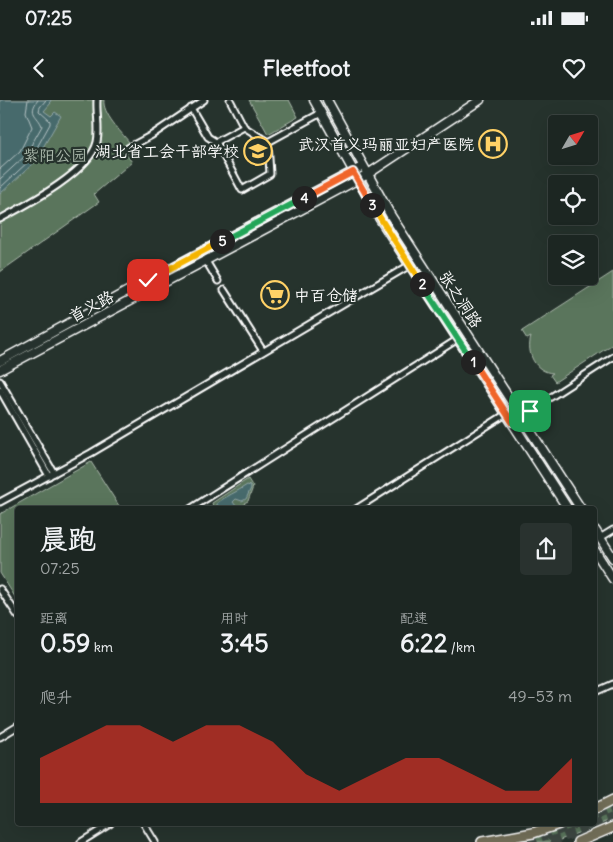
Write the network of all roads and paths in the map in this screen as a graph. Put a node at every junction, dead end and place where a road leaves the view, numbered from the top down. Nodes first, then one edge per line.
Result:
1 (97, 100) edge
2 (204, 100) edge
3 (230, 100) edge
4 (314, 100) edge
5 (327, 100) edge
6 (480, 100) edge
7 (191, 108) junction
8 (321, 114) junction
9 (244, 127) junction
10 (216, 142) junction
11 (268, 142) junction
12 (128, 148) dead end
13 (366, 170) junction
14 (353, 172) junction
15 (358, 180) junction
16 (0, 219) edge
17 (204, 261) junction
18 (410, 265) junction
19 (217, 282) tunnel mouth
20 (223, 291) tunnel mouth
21 (458, 338) junction
22 (262, 352) junction
23 (613, 357) edge
24 (0, 361) edge
25 (0, 370) edge
26 (0, 381) edge
27 (0, 390) edge
28 (506, 414) junction
29 (521, 416) junction
30 (512, 422) junction
31 (52, 475) junction
32 (0, 502) edge
33 (195, 506) edge
34 (361, 506) edge
35 (566, 506) edge
36 (579, 506) edge
37 (613, 530) edge
38 (597, 533) edge
39 (600, 538) junction
40 (597, 554) edge
41 (613, 558) edge
42 (613, 579) edge
43 (0, 589) edge
44 (15, 612) edge
45 (613, 684) edge
46 (597, 691) edge
47 (15, 728) edge
48 (0, 737) edge
49 (613, 800) edge
50 (597, 808) edge
51 (107, 826) edge
52 (145, 826) edge
53 (552, 826) edge
54 (613, 827) edge
55 (81, 842) edge
56 (156, 842) edge
57 (482, 842) edge
58 (578, 842) edge

1 - 16 street
2 - 7 street
3 - 9 street
4 - 8 main road, 张之洞路
5 - 13 main road, 张之洞路
6 - 13 main road, 首义路
7 - 10 street
7 - 12 street
8 - 11 street
8 - 14 main road, 张之洞路
9 - 10 street
9 - 11 street
10 - 11 street
13 - 14 main road, 首义路
13 - 15 main road, 首义路
13 - 29 main road, 张之洞路
14 - 15 main road, 张之洞路
14 - 24 main road, 首义路
15 - 17 main road, 首义路
15 - 18 main road, 张之洞路
17 - 19 street
17 - 25 main road, 首义路
18 - 21 main road, 张之洞路
18 - 22 street
20 - 22 street
21 - 28 main road, 张之洞路
21 - 33 street
22 - 31 street
23 - 29 street
26 - 31 street
27 - 31 street
28 - 30 main road, 张之洞路
28 - 34 street
29 - 30 street
29 - 36 main road, 张之洞路
30 - 35 main road, 张之洞路
31 - 32 street
37 - 39 street
38 - 39 main road
39 - 41 main road
40 - 42 main road
43 - 44 street
45 - 46 street
47 - 48 street
49 - 50 main road
51 - 55 street
52 - 56 street
53 - 57 main road
54 - 58 main road

